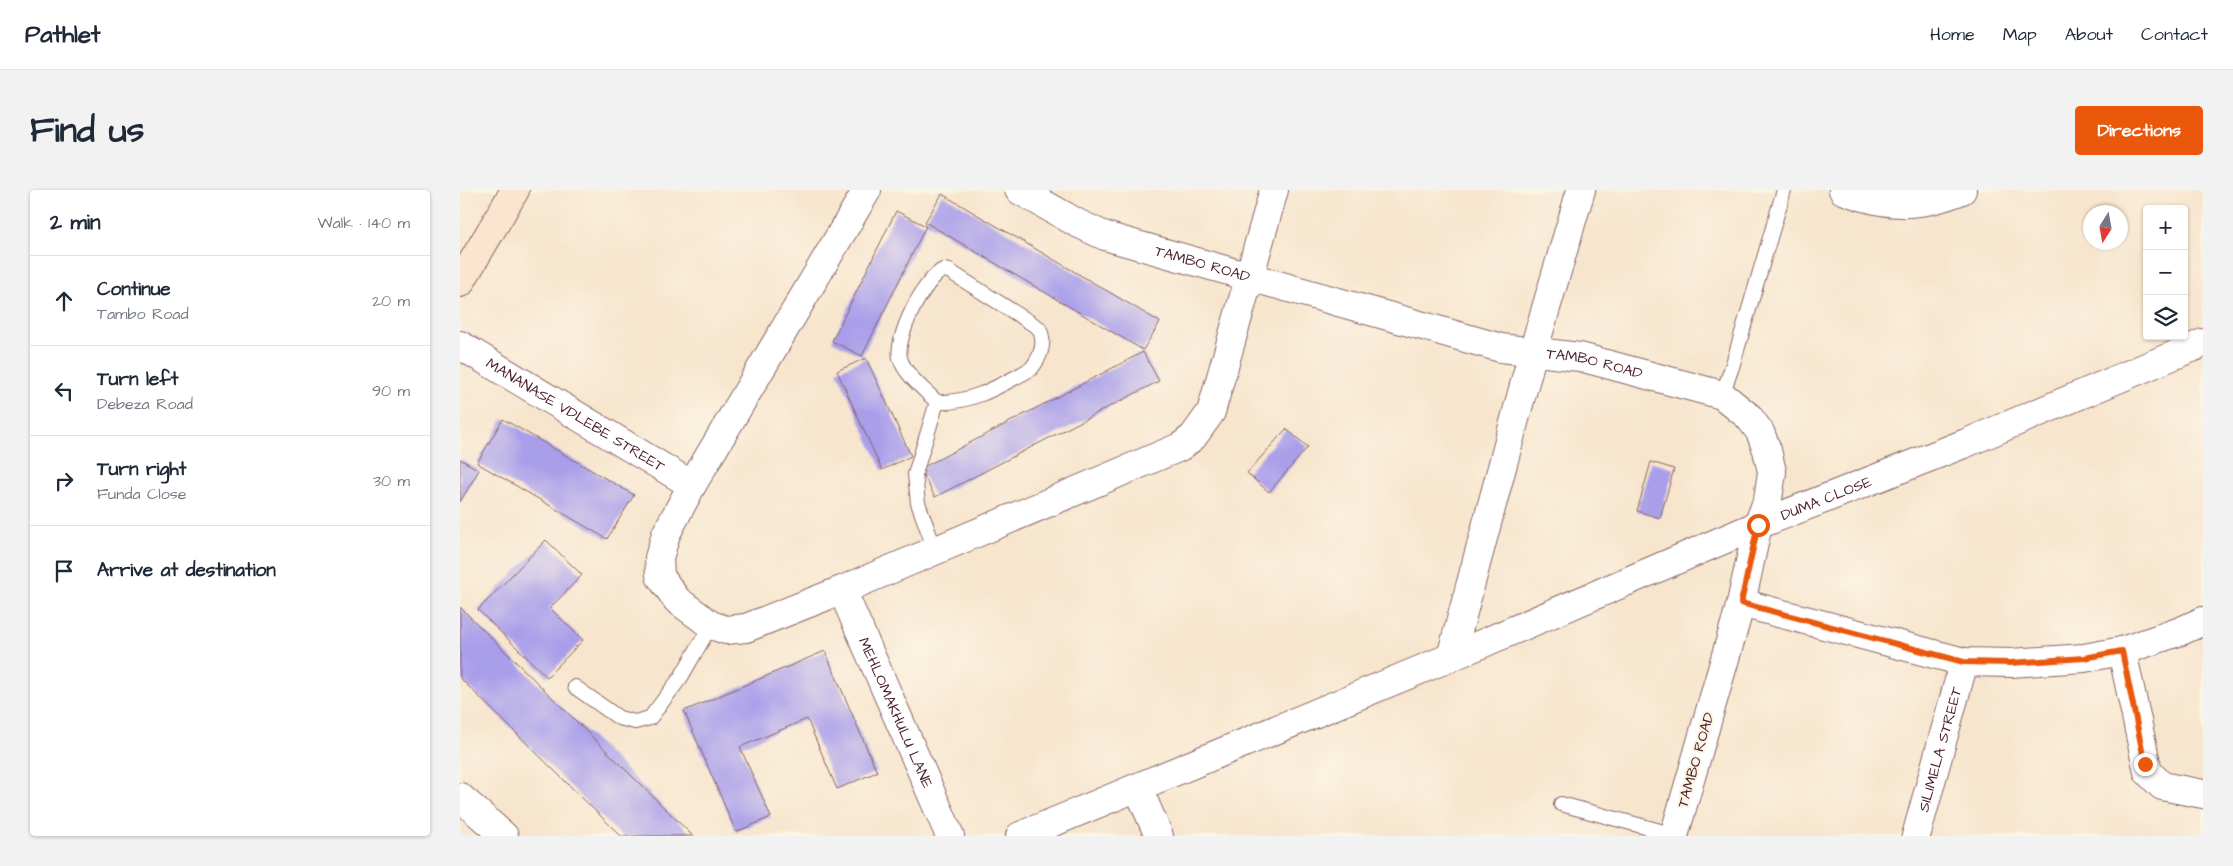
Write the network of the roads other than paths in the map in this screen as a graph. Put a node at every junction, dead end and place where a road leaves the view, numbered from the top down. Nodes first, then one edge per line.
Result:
1 (515, 190) edge
2 (867, 190) edge
3 (1019, 190) edge
4 (1274, 190) edge
5 (1581, 190) edge
6 (1784, 190) edge
7 (1843, 190) edge
8 (1962, 190) edge
9 (1249, 278) junction
10 (460, 282) edge
11 (2203, 343) edge
12 (460, 345) edge
13 (1533, 352) junction
14 (1722, 395) junction
15 (937, 402) junction
16 (692, 485) junction
17 (1758, 525) junction
18 (935, 550) junction
19 (842, 590) junction
20 (1741, 603) junction
21 (2203, 620) edge
22 (711, 625) junction
23 (2122, 651) junction
24 (1451, 657) junction
25 (1964, 662) junction
26 (575, 687) dead end
27 (1138, 788) junction
28 (2203, 794) edge
29 (460, 797) edge
30 (1561, 804) dead end
31 (504, 836) edge
32 (950, 836) edge
33 (1020, 836) edge
34 (1159, 836) edge
35 (1674, 836) edge
36 (1916, 836) edge

1 - 10 main road
2 - 16 street
3 - 9 street, TAMBO ROAD
4 - 9 street
5 - 13 street
6 - 14 lane
7 - 8 street
9 - 13 street, TAMBO ROAD
9 - 18 street
11 - 17 street, DUMA CLOSE
12 - 16 street, MANANASE VDLEBE STREET
13 - 14 street, TAMBO ROAD
13 - 24 street
14 - 17 street, TAMBO ROAD
15 - 15 lane
15 - 18 lane
16 - 22 street
17 - 20 street, TAMBO ROAD
17 - 24 street, DUMA CLOSE
18 - 19 street
19 - 22 street
19 - 32 street, MEHLOMAKHULU LANE
20 - 25 street
20 - 35 street, TAMBO ROAD
21 - 23 street
22 - 26 lane
23 - 25 street
23 - 28 street
24 - 27 street, DUMA CLOSE
25 - 36 street, SILIMELA STREET
27 - 33 street, DUMA CLOSE
27 - 34 street
29 - 31 street
30 - 35 lane, TAMBO ROAD

